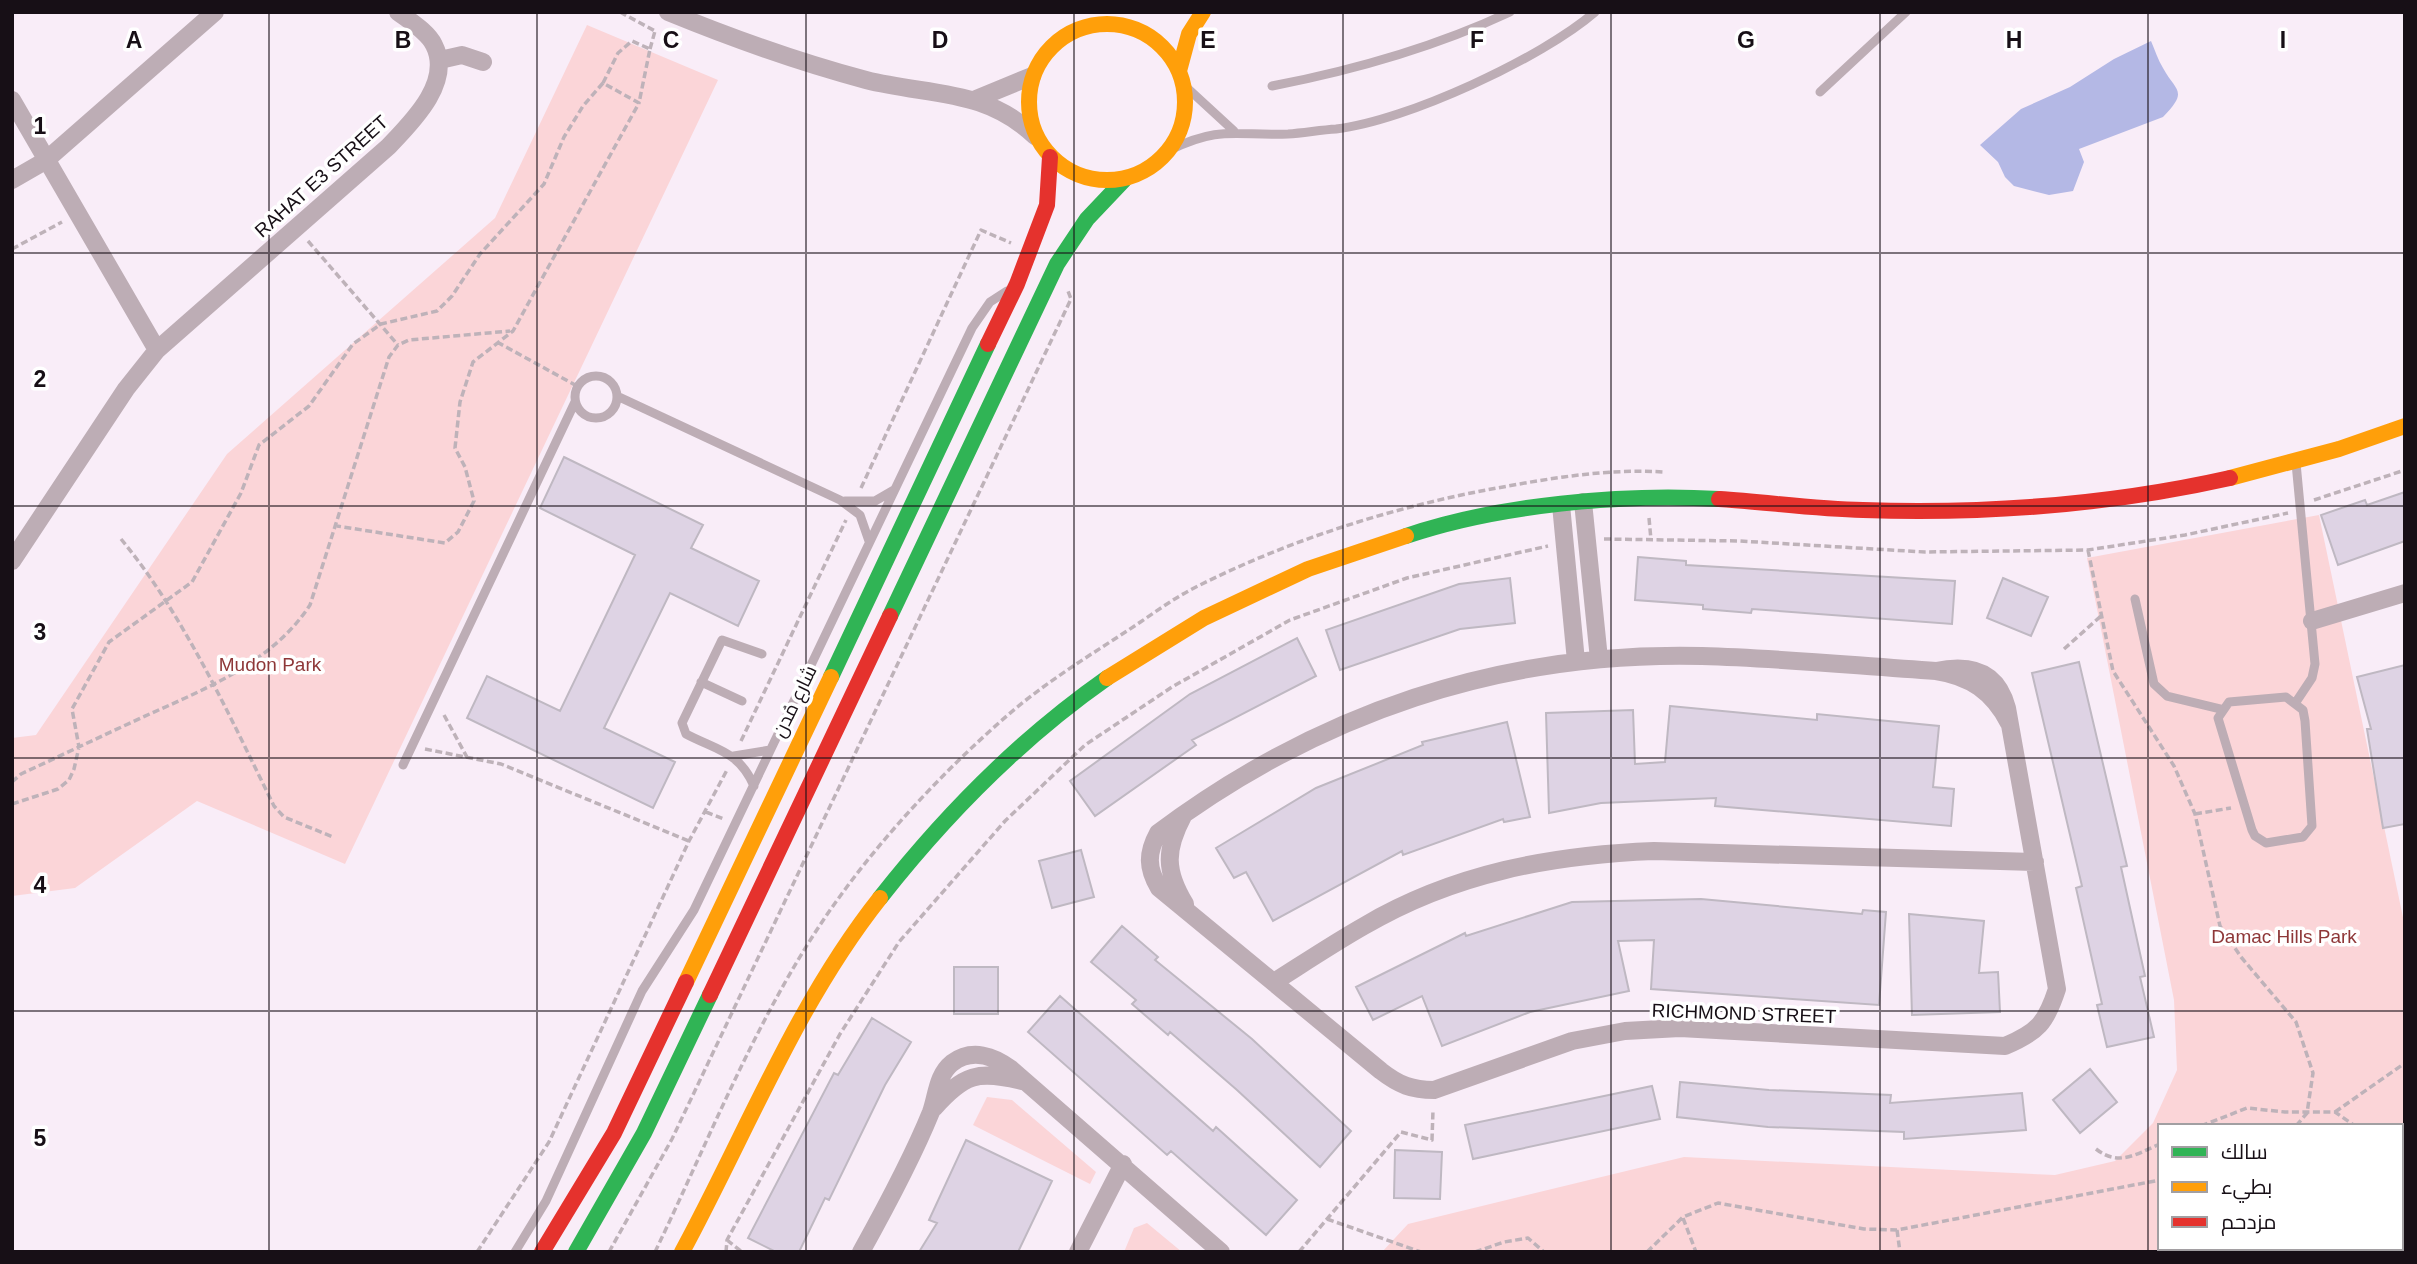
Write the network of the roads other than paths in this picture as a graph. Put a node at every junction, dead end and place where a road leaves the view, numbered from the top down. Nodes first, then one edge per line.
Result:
1 (215, 12) edge
2 (398, 12) edge
3 (1203, 12) edge
4 (1510, 12) edge
5 (1595, 12) edge
6 (1906, 12) edge
7 (1140, 15) dead end
8 (664, 17) edge
9 (1116, 24) junction
10 (440, 60) junction
11 (483, 62) dead end
12 (1032, 76) junction
13 (1181, 78) junction
14 (1272, 86) dead end
15 (1821, 92) dead end
16 (976, 99) junction
17 (12, 100) edge
18 (1234, 131) junction
19 (1035, 136) junction
20 (1170, 150) junction
21 (1050, 157) junction
22 (45, 161) junction
23 (12, 180) edge
24 (1124, 180) junction
25 (1017, 284) junction
26 (157, 350) junction
27 (617, 396) junction
28 (575, 402) junction
29 (2405, 426) edge
30 (2296, 462) junction
31 (894, 490) junction
32 (840, 500) junction
33 (1583, 502) junction
34 (1561, 505) junction
35 (869, 543) junction
36 (12, 561) edge
37 (2405, 593) edge
38 (2135, 599) dead end
39 (2312, 621) junction
40 (762, 654) dead end
41 (1599, 659) junction
42 (1576, 661) junction
43 (701, 682) junction
44 (742, 701) dead end
45 (2296, 702) junction
46 (2221, 709) junction
47 (771, 750) junction
48 (734, 756) junction
49 (403, 765) dead end
50 (754, 786) junction
51 (2035, 862) junction
52 (1274, 982) junction
53 (1123, 1164) junction
54 (515, 1252) edge
55 (542, 1252) edge
56 (576, 1252) edge
57 (681, 1252) edge
58 (862, 1252) edge
59 (1078, 1252) edge
60 (1221, 1252) edge

1 - 22 street
2 - 10 street
3 - 13 street
4 - 14 lane
5 - 18 lane
6 - 15 lane
7 - 9 street
8 - 16 street
9 - 12 street
9 - 13 street
10 - 11 street
10 - 26 street, RAHAT E3 STREET
12 - 16 street
12 - 19 street
13 - 18 lane
13 - 20 street
16 - 19 street
17 - 22 street
18 - 20 lane
19 - 21 street
20 - 24 street
21 - 24 street
21 - 25 street, شارع مُدن
22 - 23 street
22 - 26 street
24 - 56 street
25 - 31 lane
25 - 55 street, شارع مُدن
26 - 36 street, RAHAT E3 STREET
27 - 28 lane
27 - 28 lane
27 - 32 lane
28 - 49 lane
29 - 30 street
30 - 33 street
30 - 39 lane
31 - 32 lane
31 - 35 lane
32 - 35 lane
33 - 34 street
33 - 41 street
34 - 42 street
34 - 57 street
35 - 47 lane
37 - 39 street
38 - 46 lane
39 - 45 lane
40 - 43 lane
41 - 42 street, RICHMOND STREET
41 - 51 street, RICHMOND STREET
42 - 52 street, RICHMOND STREET
43 - 44 lane
43 - 48 lane
45 - 46 lane
45 - 46 lane
47 - 48 lane
47 - 50 lane
48 - 50 lane
50 - 54 lane
51 - 52 street
51 - 52 street, RICHMOND STREET
53 - 58 street
53 - 59 street
53 - 60 street

